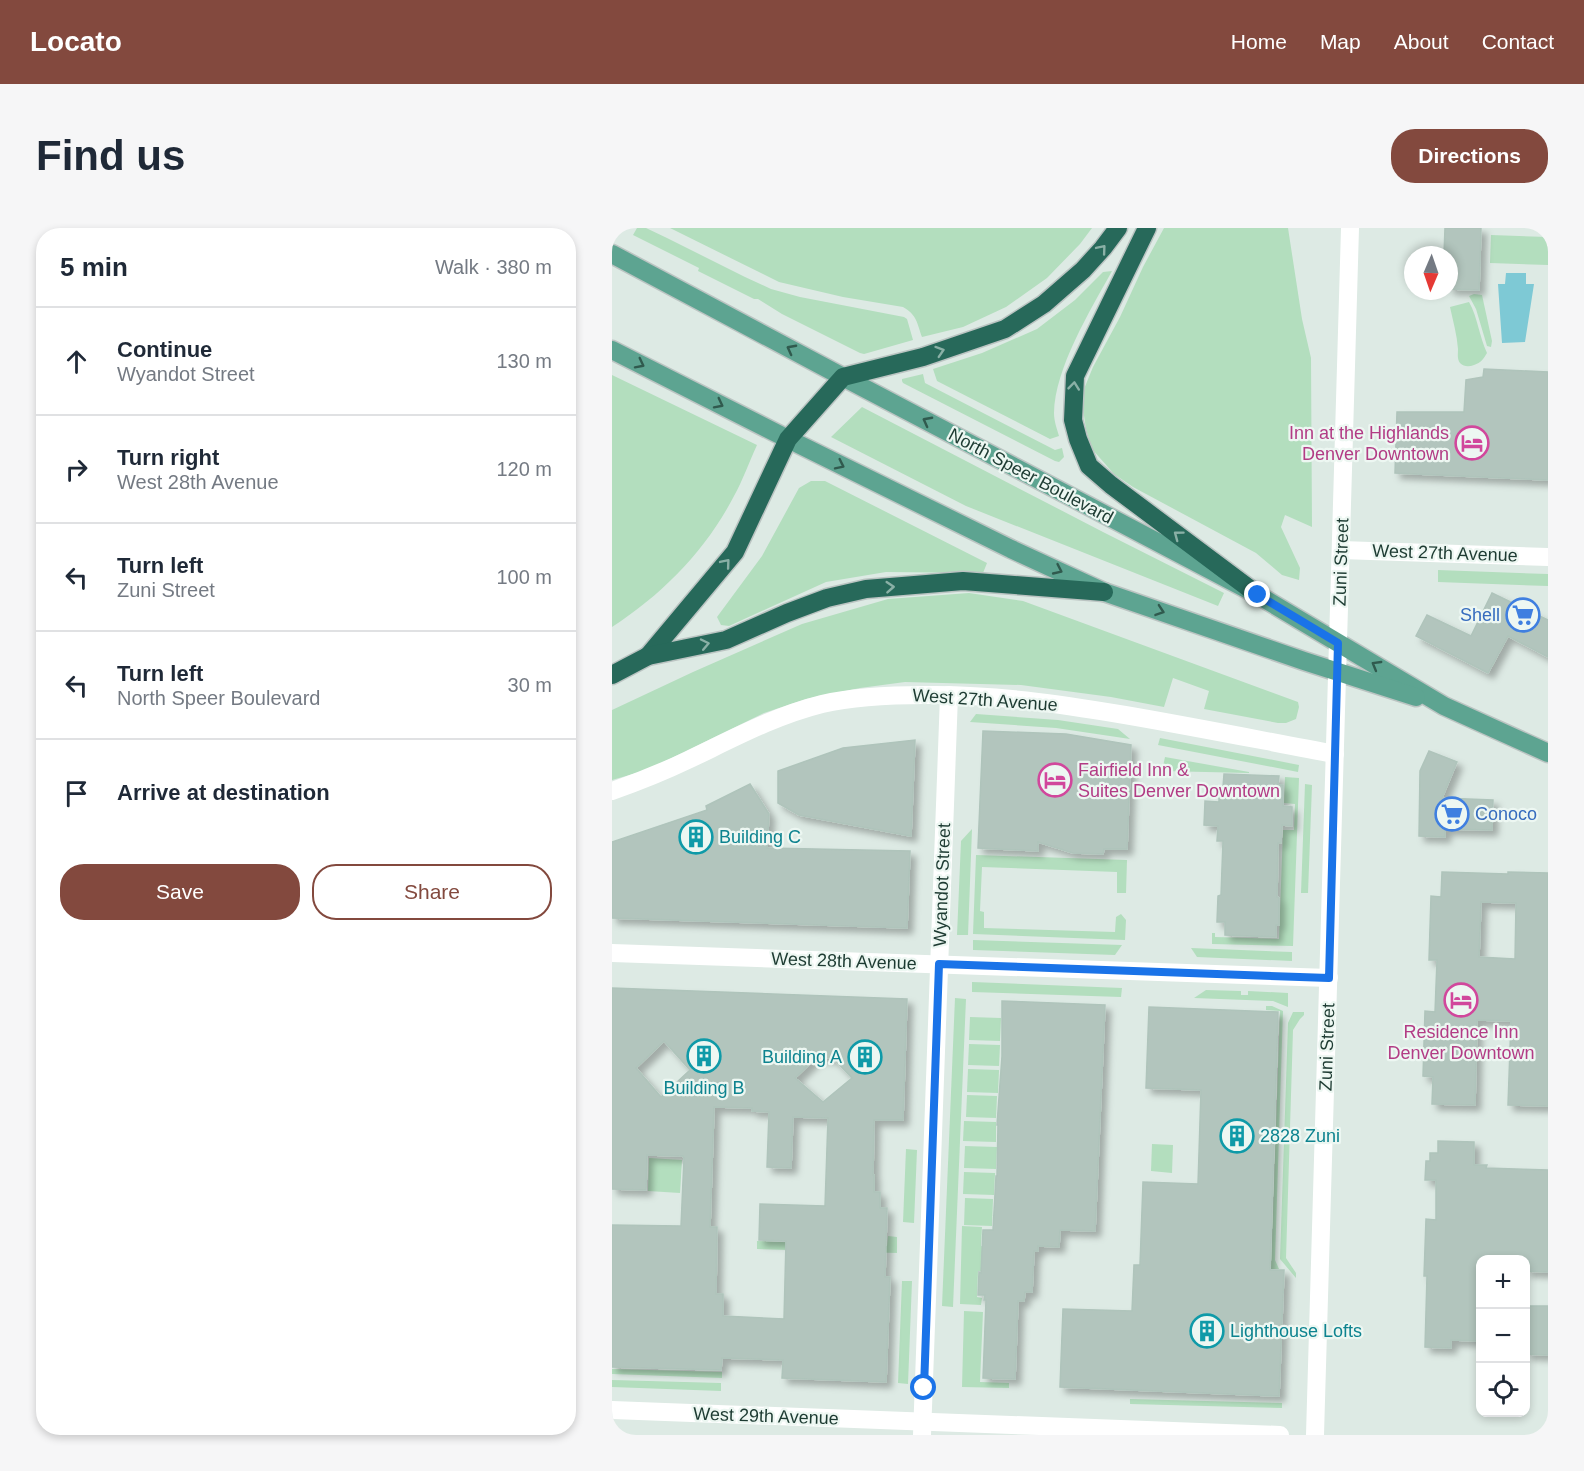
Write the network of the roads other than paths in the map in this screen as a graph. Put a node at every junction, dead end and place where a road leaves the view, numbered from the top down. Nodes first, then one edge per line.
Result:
1 (1118, 228) edge
2 (1147, 228) edge
3 (1350, 228) edge
4 (620, 258) edge
5 (612, 350) edge
6 (843, 377) junction
7 (788, 439) junction
8 (1341, 550) junction
9 (1548, 557) edge
10 (1104, 592) junction
11 (1258, 595) junction
12 (1338, 643) junction
13 (648, 656) junction
14 (1338, 672) junction
15 (612, 675) edge
16 (949, 694) junction
17 (1444, 706) junction
18 (1548, 753) edge
19 (1335, 754) junction
20 (612, 791) edge
21 (612, 953) edge
22 (939, 964) junction
23 (1329, 978) junction
24 (612, 1410) edge
25 (922, 1428) edge
26 (1280, 1435) edge
27 (1316, 1435) edge

6 -> 1 highway
11 -> 2 highway
3 - 8 street, Zuni Street
6 -> 4 main road, North Speer Boulevard
5 -> 7 main road, North Speer Boulevard
6 - 7 highway
11 -> 6 main road, North Speer Boulevard
7 -> 10 main road, North Speer Boulevard
13 -> 7 highway
8 - 9 street, West 27th Avenue
8 - 12 street, Zuni Street
13 -> 10 highway
10 -> 14 main road, North Speer Boulevard
11 - 12 main road, North Speer Boulevard
12 - 14 street, Zuni Street
17 -> 12 main road, North Speer Boulevard
13 - 15 highway
14 - 17 main road, North Speer Boulevard
14 - 19 street, Zuni Street
16 - 19 street, West 27th Avenue
16 - 20 street, West 27th Avenue
16 - 22 street, Wyandot Street
17 - 18 main road, North Speer Boulevard
19 - 23 street, Zuni Street
21 - 22 street, West 28th Avenue
22 - 23 street, West 28th Avenue
22 - 25 street, Wyandot Street
23 - 27 street, Zuni Street
24 - 25 street, West 29th Avenue
25 - 26 street, West 29th Avenue

